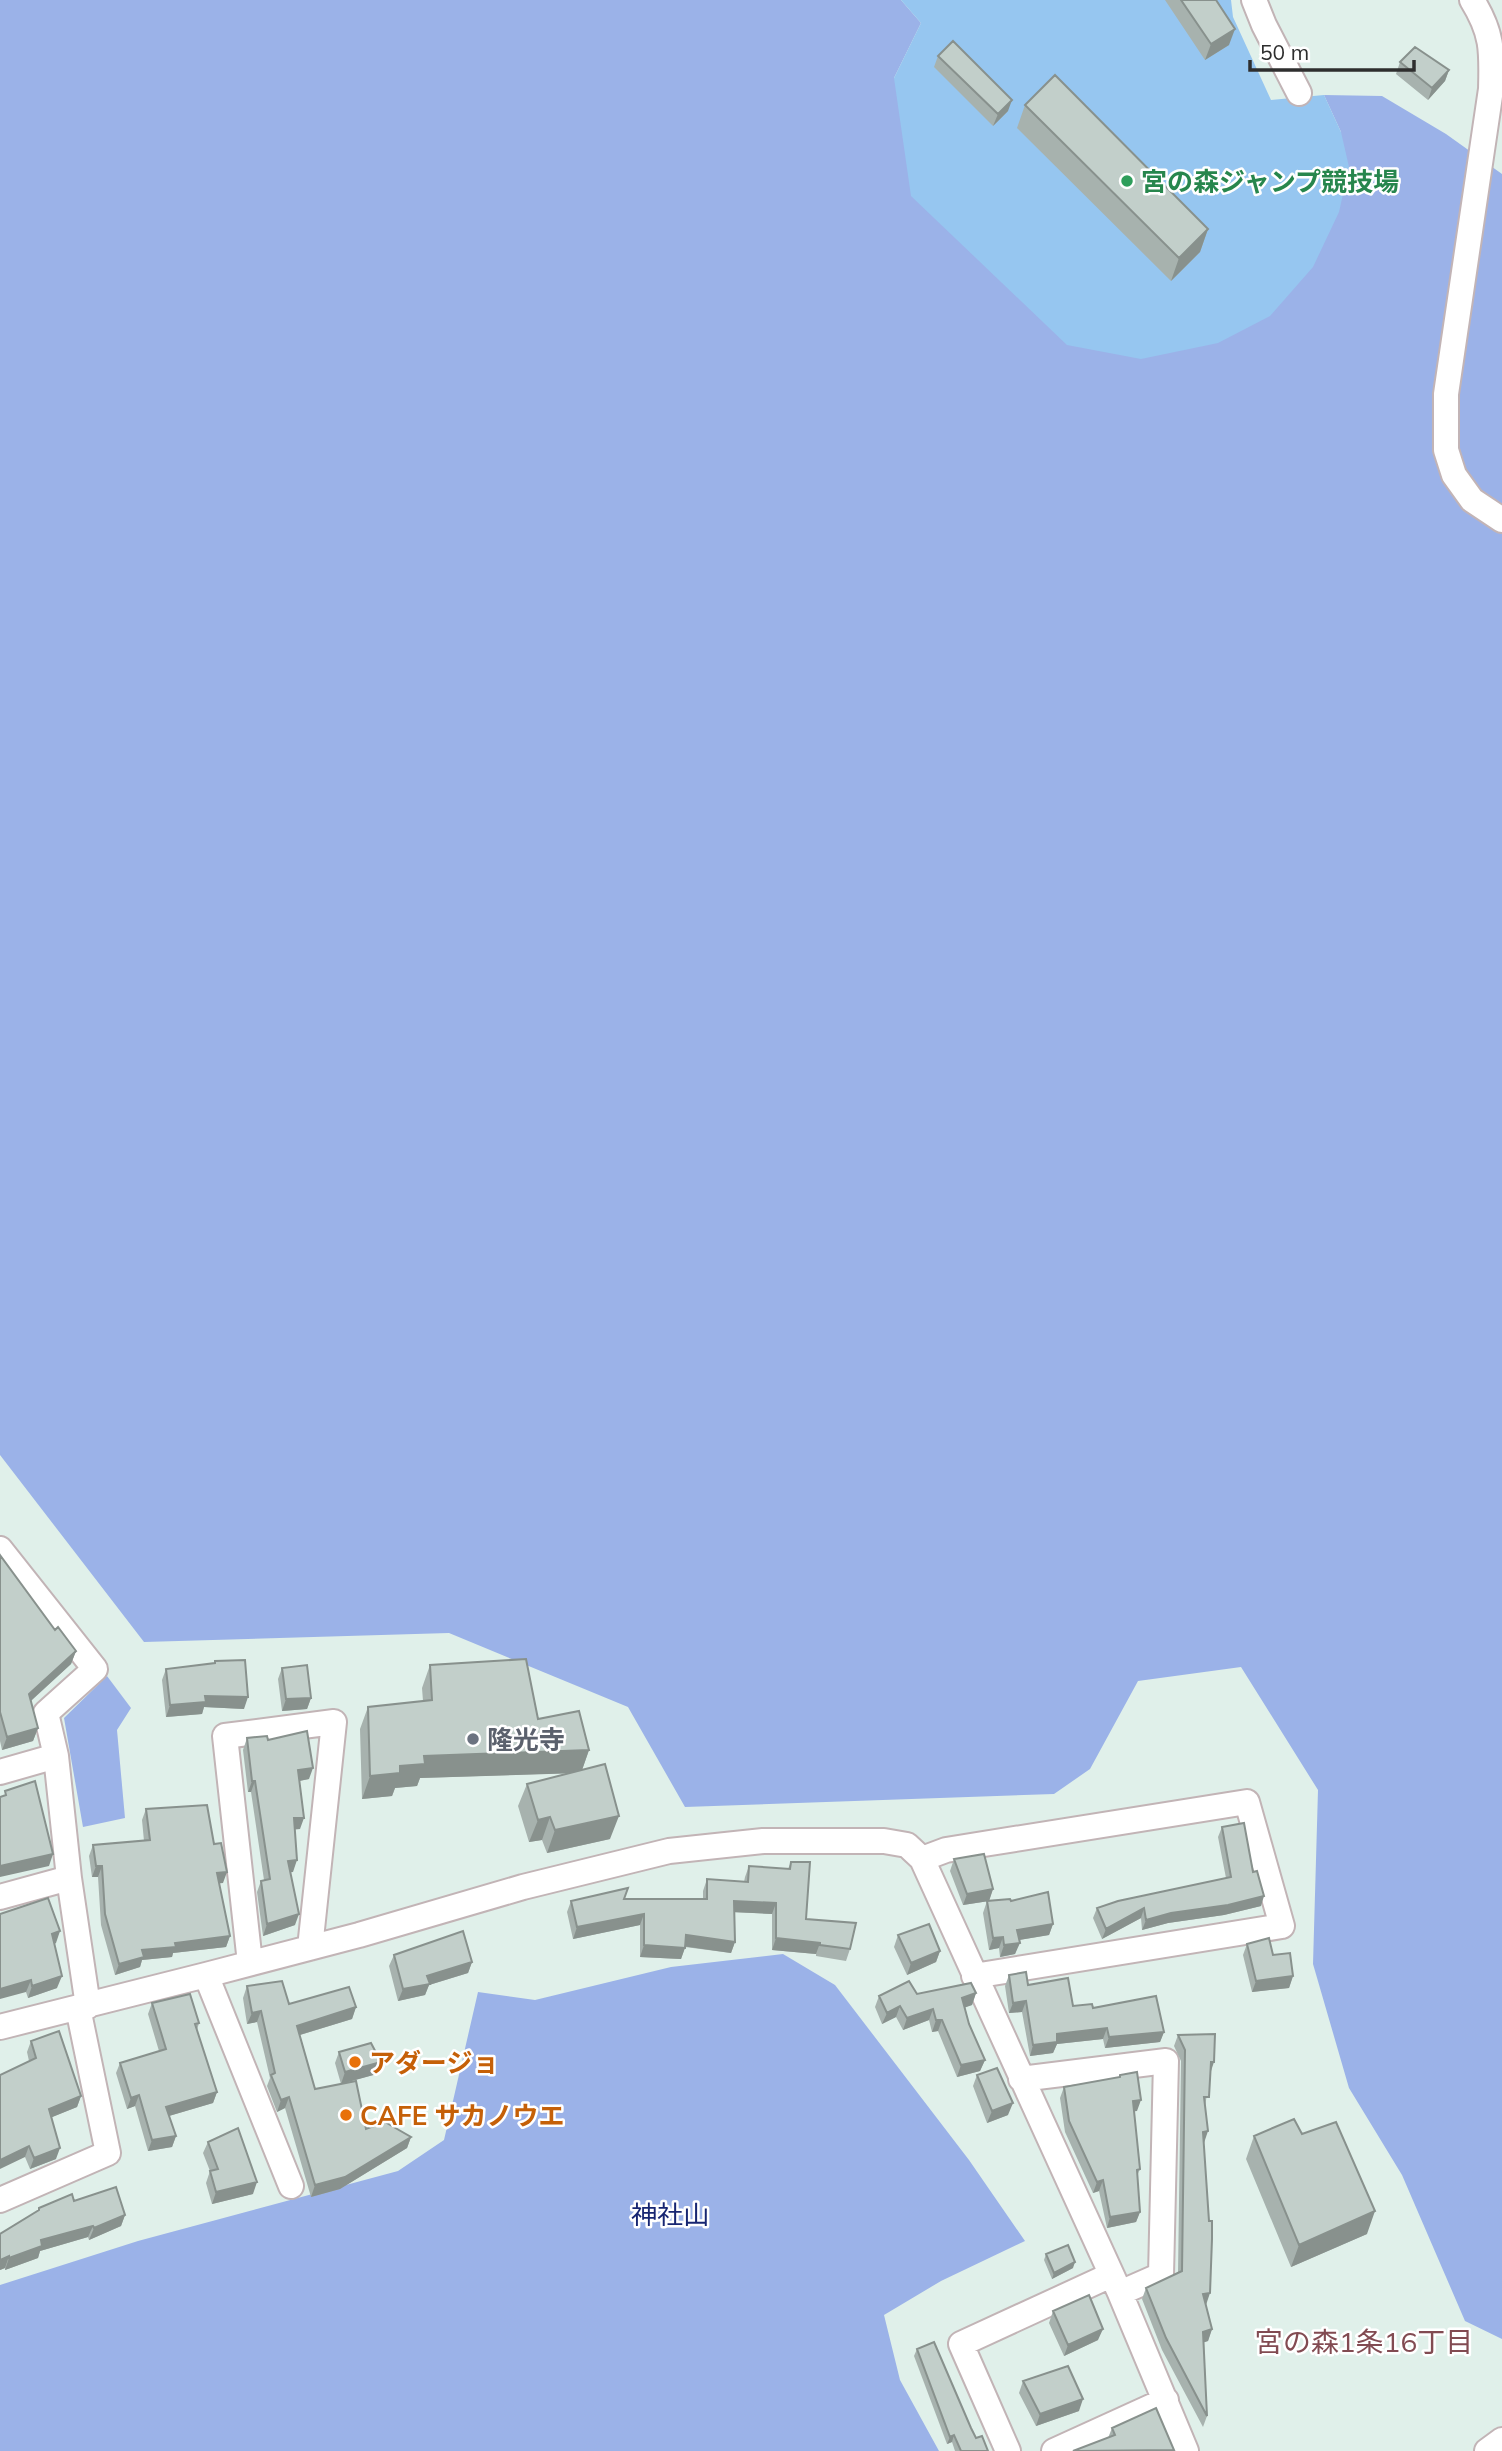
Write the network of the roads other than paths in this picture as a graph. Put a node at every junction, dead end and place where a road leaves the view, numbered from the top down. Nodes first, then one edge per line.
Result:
1 (1254, 0) edge
2 (1472, 0) edge
3 (1299, 93) dead end
4 (1502, 520) edge
5 (0, 1549) edge
6 (56, 1756) junction
7 (0, 1772) edge
8 (922, 1859) junction
9 (69, 1878) junction
10 (0, 1897) edge
11 (310, 1948) junction
12 (250, 1963) junction
13 (206, 1975) junction
14 (974, 1976) junction
15 (83, 2007) junction
16 (0, 2027) edge
17 (1021, 2079) junction
18 (291, 2186) dead end
19 (0, 2200) edge
20 (1115, 2284) junction
21 (1166, 2400) junction
22 (1502, 2440) edge
23 (1008, 2451) edge
24 (1054, 2451) edge
25 (1186, 2451) edge
26 (1487, 2451) edge

1 - 3 street
2 - 4 street
5 - 6 street
6 - 7 street
6 - 9 street
8 - 11 street
8 - 14 street
8 - 14 street
9 - 10 street
9 - 15 street
11 - 12 street
11 - 12 street
12 - 13 street
13 - 15 street
13 - 18 street
14 - 17 street
15 - 16 street
15 - 19 street
17 - 20 street
17 - 20 street
20 - 21 street
20 - 23 street
21 - 24 street
21 - 25 street
22 - 26 street

